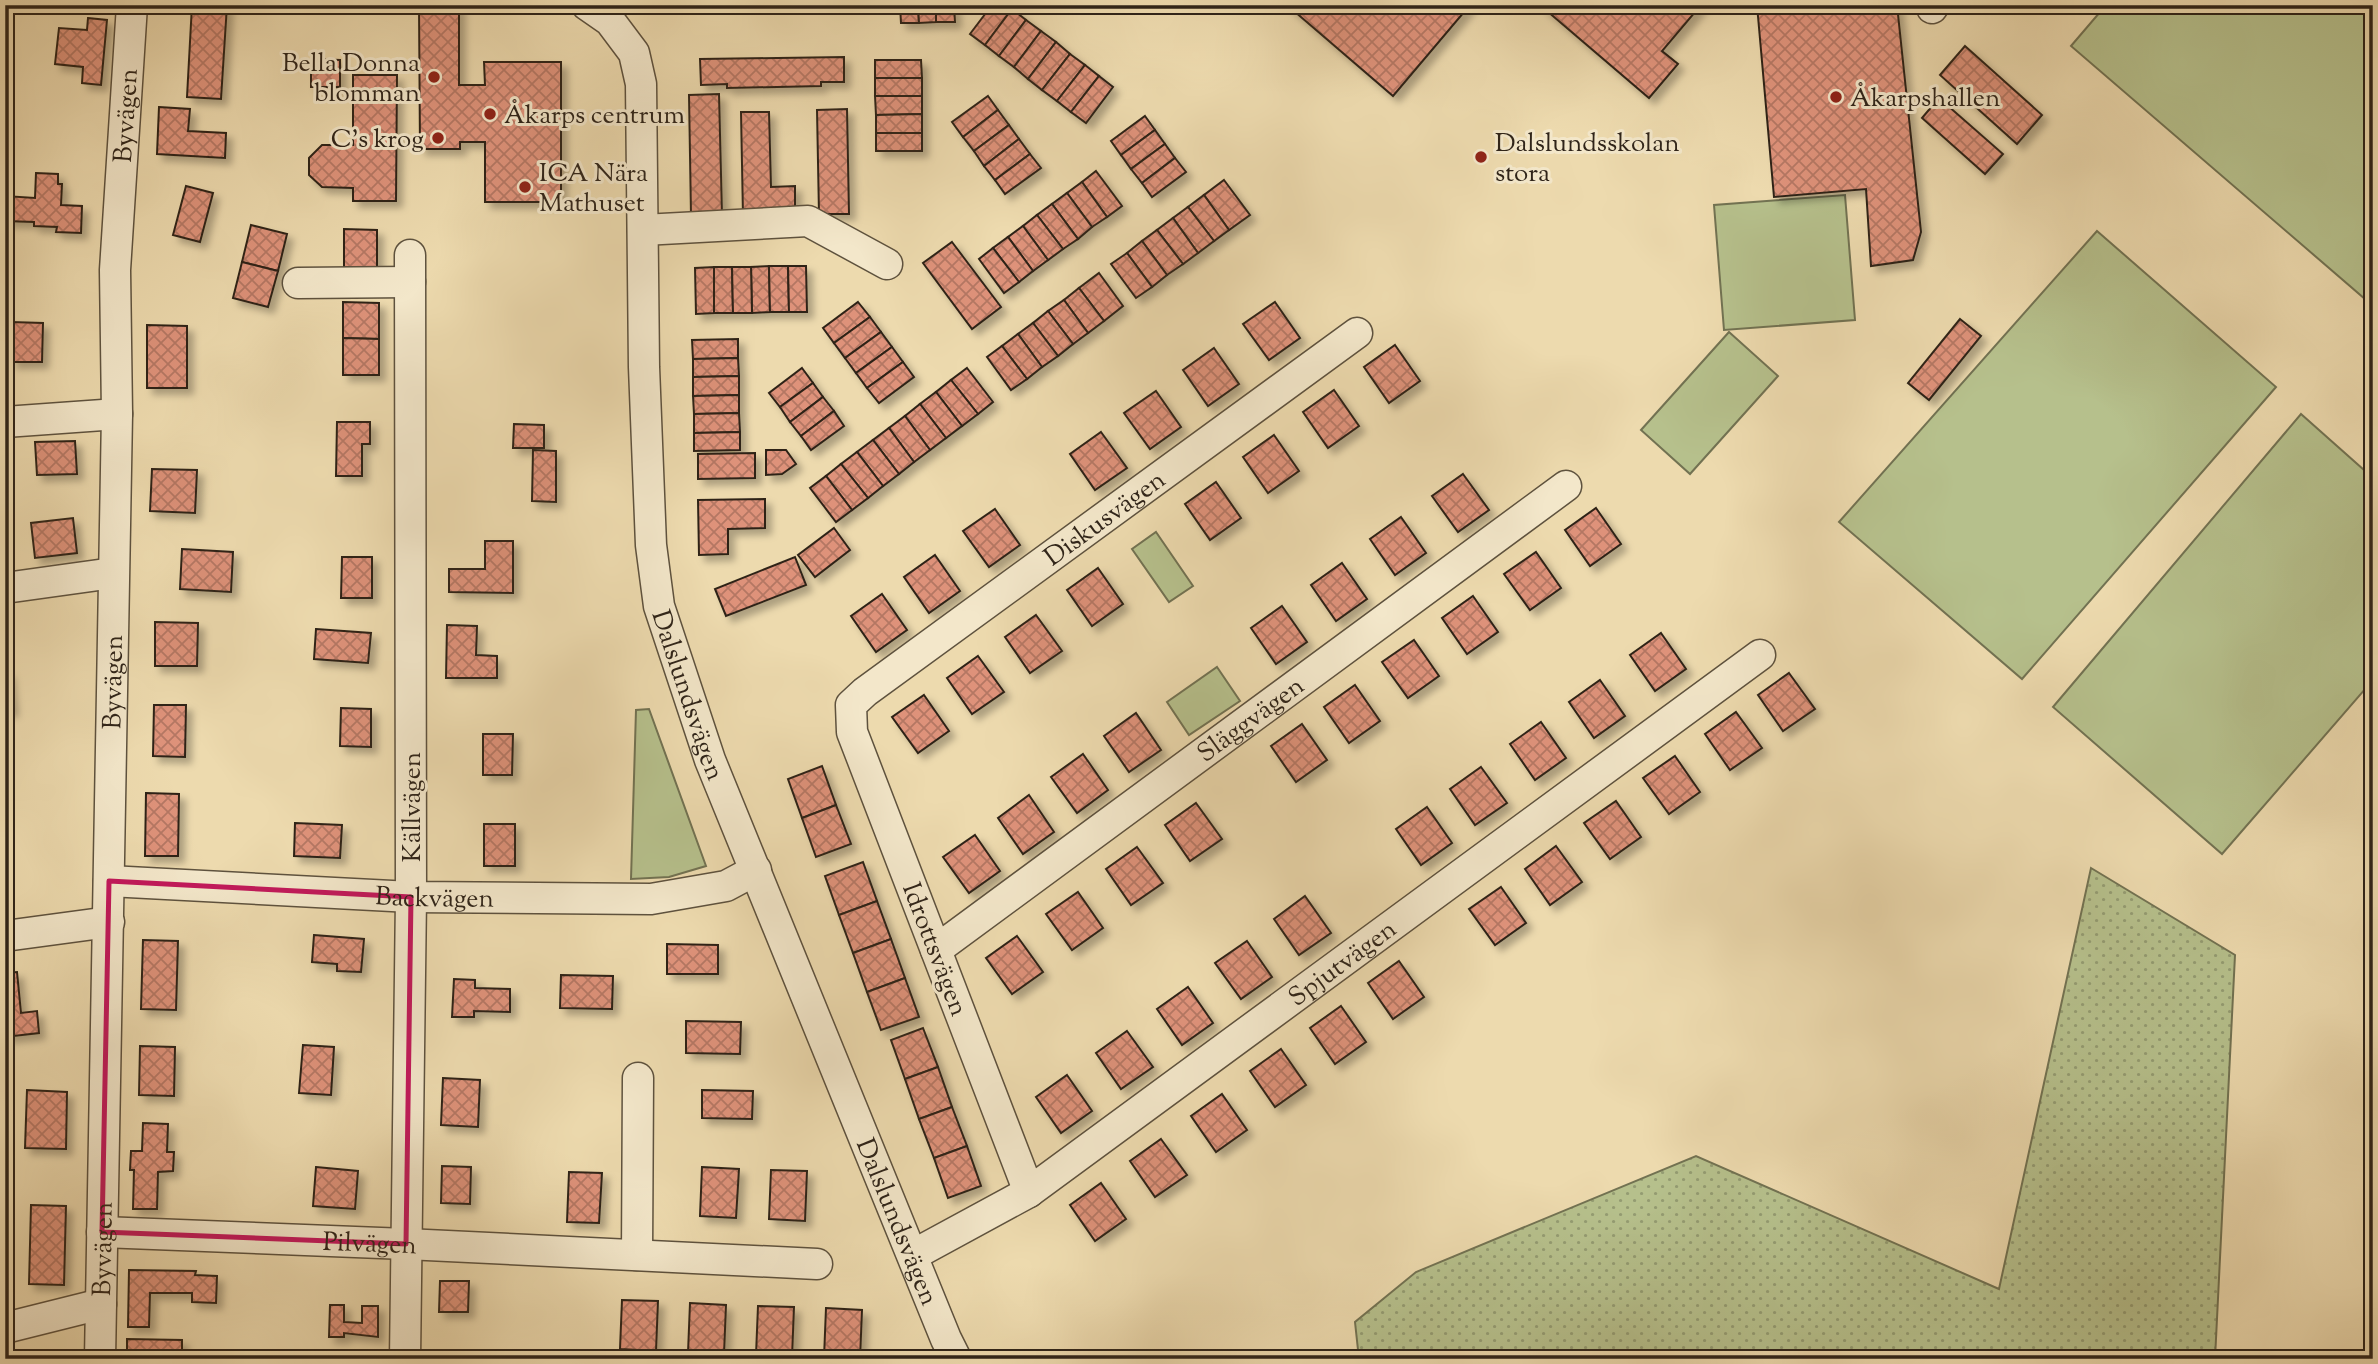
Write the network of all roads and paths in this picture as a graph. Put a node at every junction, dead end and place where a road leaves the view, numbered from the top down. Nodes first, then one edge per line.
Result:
1 (132, 5) edge
2 (587, 5) edge
3 (643, 230) junction
4 (887, 264) dead end
5 (298, 283) dead end
6 (1357, 333) dead end
7 (117, 414) junction
8 (5, 422) edge
9 (1566, 486) dead end
10 (113, 573) junction
11 (5, 588) edge
12 (1760, 655) dead end
13 (852, 705) joint
14 (755, 870) junction
15 (110, 881) junction
16 (411, 897) junction
17 (109, 922) junction
18 (5, 936) edge
19 (936, 950) junction
20 (638, 1077) dead end
21 (1029, 1192) junction
22 (102, 1232) junction
23 (406, 1244) junction
24 (637, 1255) junction
25 (913, 1255) junction
26 (817, 1264) dead end
27 (101, 1304) junction
28 (5, 1328) edge
29 (100, 1359) edge
30 (405, 1359) edge
31 (956, 1359) edge

1 - 7 street, Byvägen
2 - 3 street, Dalslundsvägen
3 - 4 street
3 - 14 street, Dalslundsvägen
5 - 16 street, Källvägen
6 - 13 street, Diskusvägen
7 - 8 street
7 - 10 street, Byvägen
9 - 19 street, Släggvägen
10 - 11 street
10 - 15 street, Byvägen
12 - 21 street, Spjutvägen
13 - 19 street, Idrottsvägen
14 - 16 street, Backvägen
14 - 25 street, Dalslundsvägen
15 - 16 street, Backvägen
15 - 17 street, Byvägen
16 - 23 street, Källvägen
17 - 18 street
17 - 22 street, Byvägen
19 - 21 street, Idrottsvägen
20 - 24 street
21 - 25 street, Spjutvägen
22 - 23 street, Pilvägen
22 - 27 street, Byvägen
23 - 24 street, Pilvägen
23 - 30 street, Källvägen
24 - 26 street, Pilvägen
25 - 31 street, Dalslundsvägen
27 - 28 street
27 - 29 street, Byvägen

